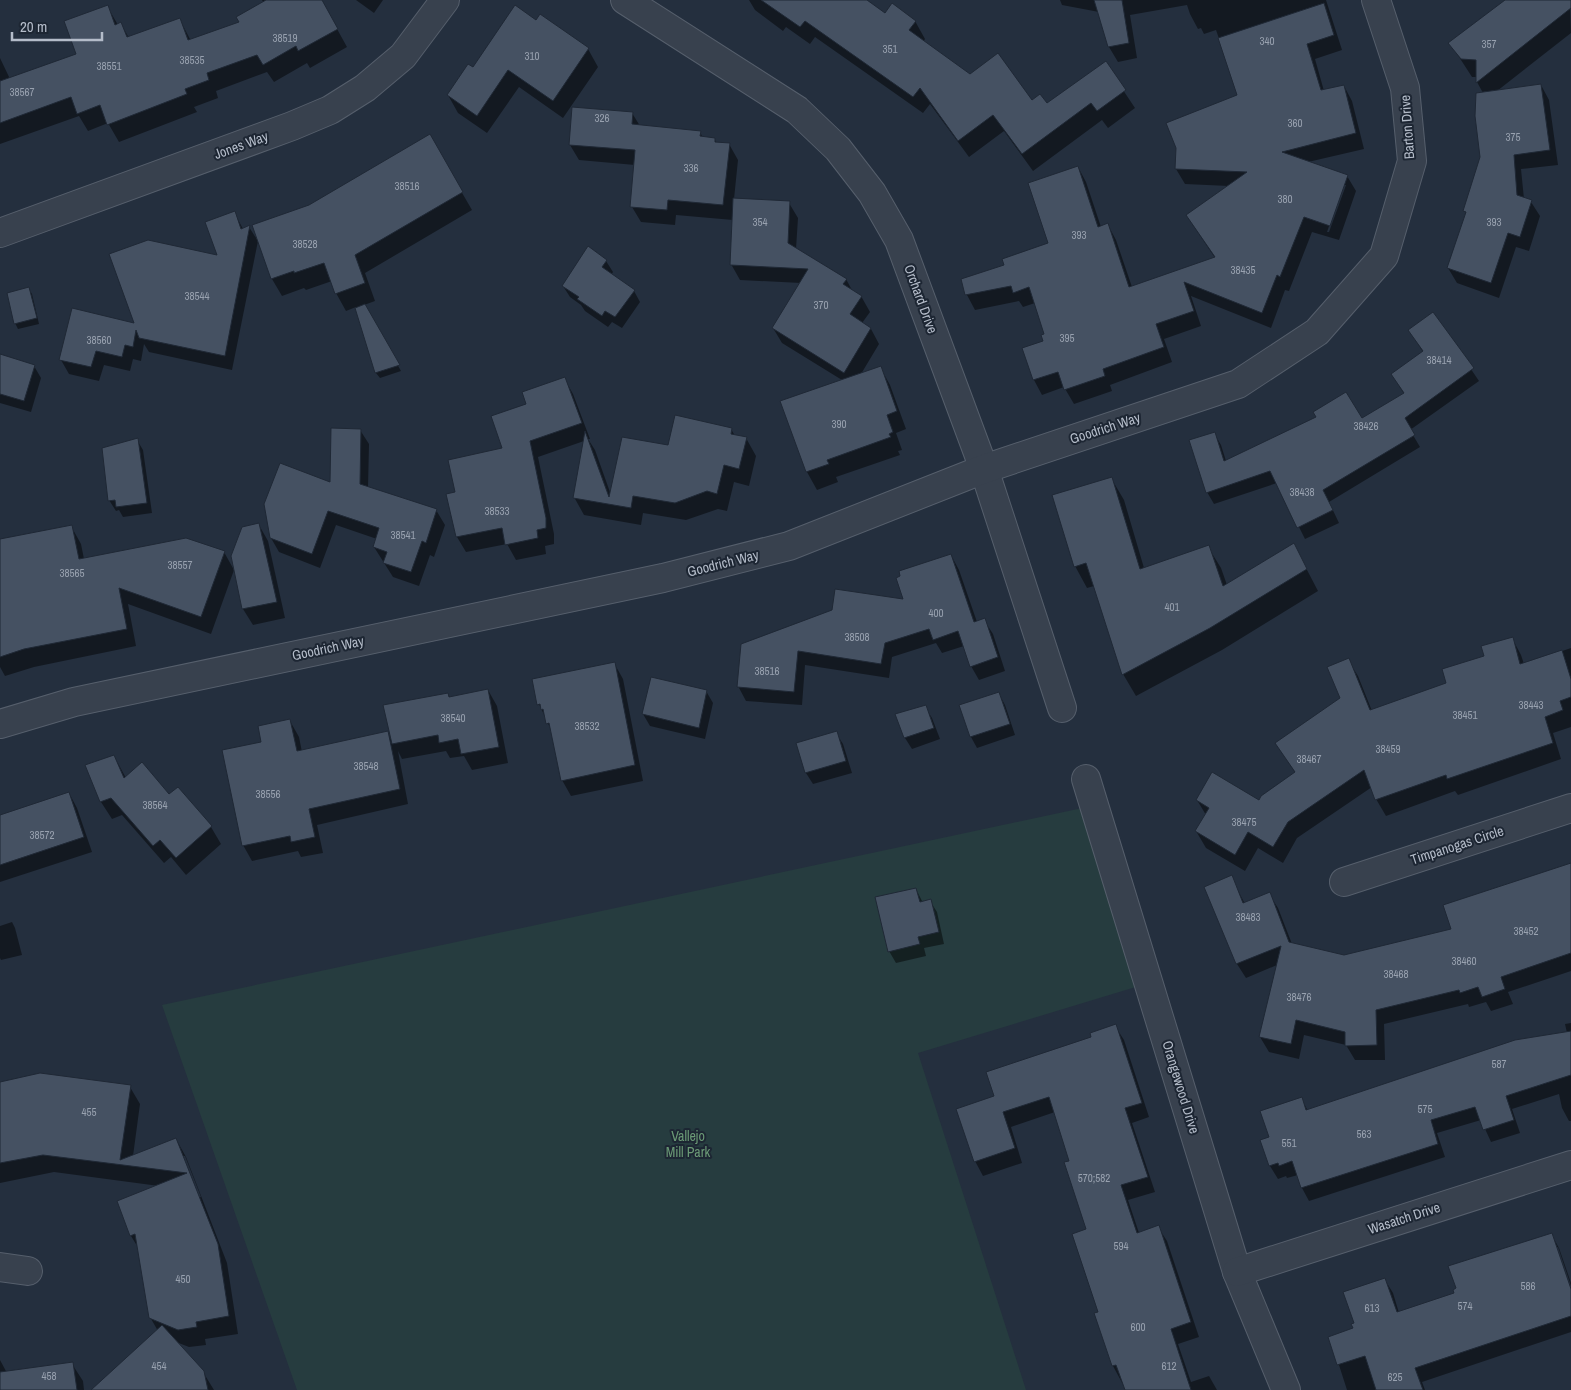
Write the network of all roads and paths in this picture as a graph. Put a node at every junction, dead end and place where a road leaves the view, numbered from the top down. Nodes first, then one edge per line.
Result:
1 (445, 0) edge
2 (625, 0) edge
3 (1376, 0) edge
4 (0, 233) edge
5 (1384, 256) joint
6 (984, 469) junction
7 (1062, 708) dead end
8 (0, 724) edge
9 (1086, 779) dead end
10 (1571, 808) edge
11 (1344, 882) dead end
12 (1571, 1166) edge
13 (0, 1267) edge
14 (28, 1271) dead end
15 (1238, 1272) junction
16 (1286, 1390) edge

1 - 4 street, Jones Way
2 - 6 street, Orchard Drive
3 - 5 street, Barton Drive
5 - 6 street, Goodrich Way
6 - 7 street, Orchard Drive
6 - 8 street, Goodrich Way
9 - 15 street, Orangewood Drive
10 - 11 street, Timpanogas Circle
12 - 15 street, Wasatch Drive
13 - 14 street
15 - 16 street, Orangewood Drive

